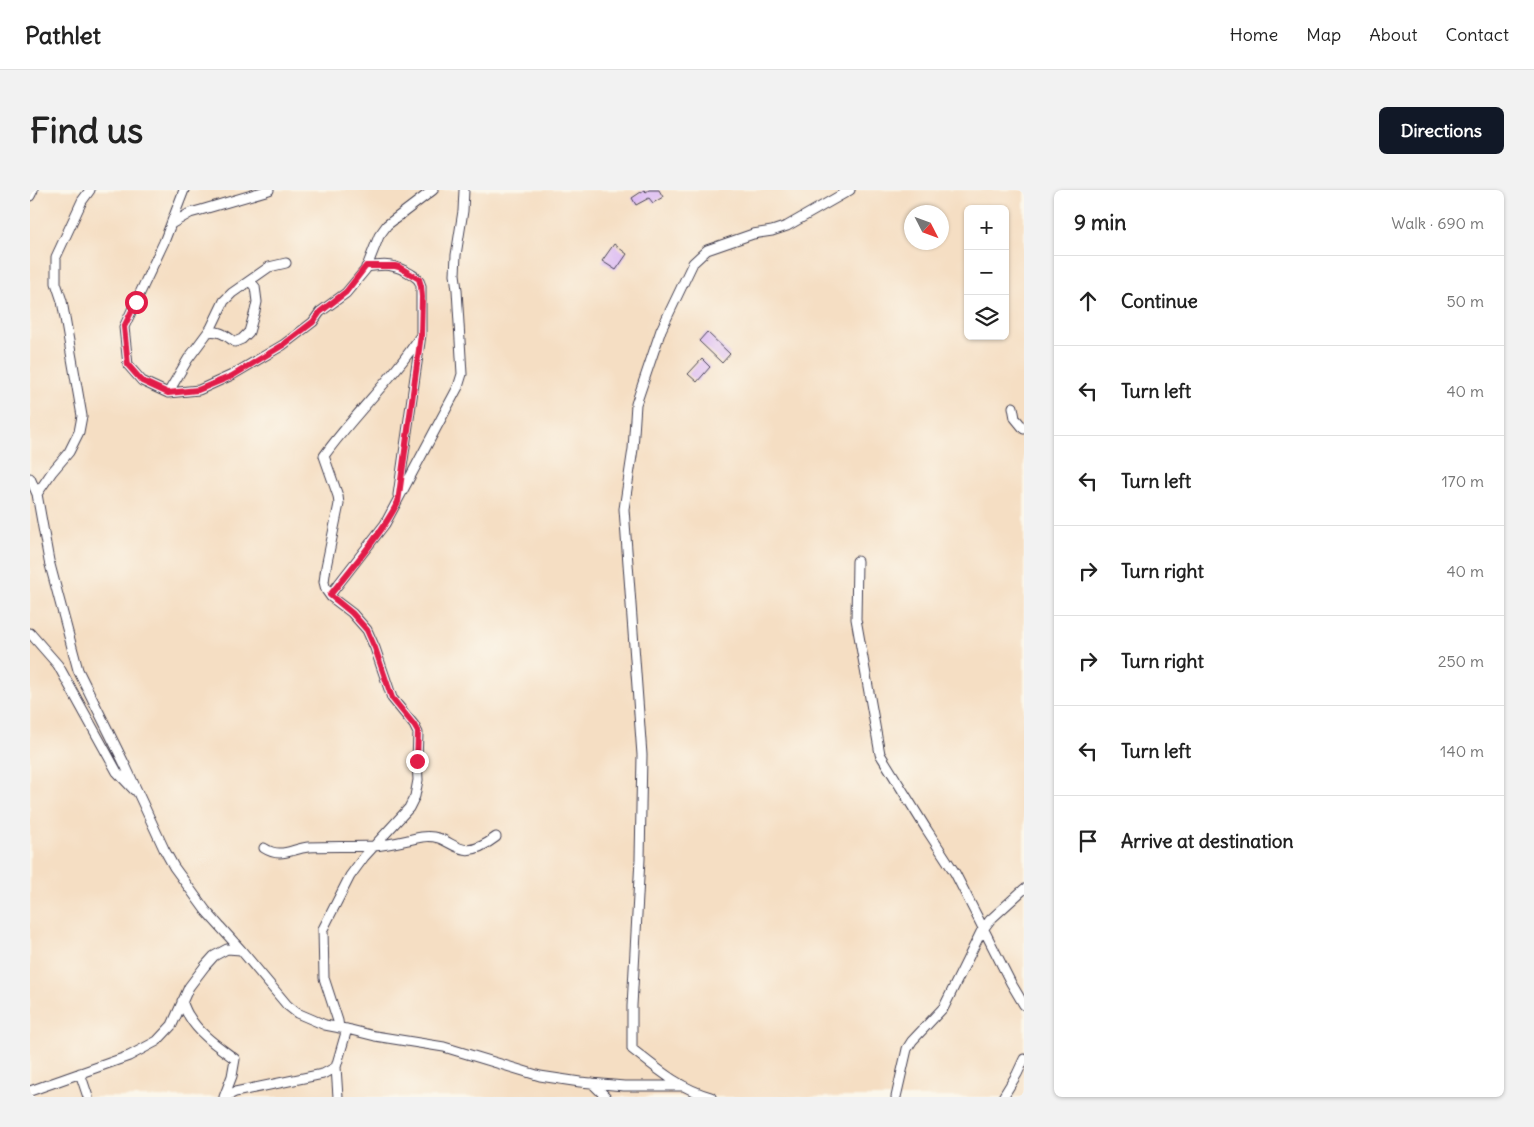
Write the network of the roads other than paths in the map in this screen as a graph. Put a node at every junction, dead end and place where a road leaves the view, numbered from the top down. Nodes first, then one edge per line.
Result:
1 (33, 190) edge
2 (90, 190) edge
3 (184, 190) edge
4 (269, 190) edge
5 (433, 190) edge
6 (464, 190) edge
7 (850, 190) edge
8 (30, 196) edge
9 (170, 224) junction
10 (286, 263) dead end
11 (366, 266) junction
12 (250, 281) junction
13 (208, 332) junction
14 (421, 335) junction
15 (168, 393) junction
16 (1013, 406) dead end
17 (1024, 429) edge
18 (30, 478) edge
19 (37, 494) junction
20 (398, 502) junction
21 (857, 561) dead end
22 (330, 595) junction
23 (30, 633) edge
24 (139, 794) junction
25 (496, 837) dead end
26 (374, 846) junction
27 (264, 848) dead end
28 (1024, 889) edge
29 (984, 929) junction
30 (241, 950) junction
31 (182, 1002) junction
32 (1024, 1005) edge
33 (343, 1028) junction
34 (1024, 1059) edge
35 (336, 1067) junction
36 (80, 1073) junction
37 (592, 1083) junction
38 (682, 1086) junction
39 (30, 1091) edge
40 (88, 1097) edge
41 (224, 1097) edge
42 (338, 1097) edge
43 (606, 1097) edge
44 (711, 1097) edge
45 (896, 1097) edge
46 (1003, 1097) edge

1 - 8 street
2 - 19 street
3 - 9 street
4 - 9 street
5 - 11 street
6 - 20 street
7 - 38 street
9 - 15 street
10 - 12 street
11 - 14 street
11 - 15 street
12 - 13 street
12 - 13 street
13 - 15 street
14 - 20 street
14 - 22 street
16 - 17 street
18 - 19 street
19 - 24 street
20 - 22 street
21 - 29 street
22 - 26 street
23 - 24 street
24 - 30 street
25 - 26 street
26 - 27 street
26 - 33 street
28 - 29 street
29 - 32 street
29 - 45 street
30 - 31 street
30 - 33 street
31 - 36 street
31 - 41 street
33 - 35 street
33 - 37 street
34 - 46 street
35 - 41 street
35 - 42 street
36 - 39 street
36 - 40 street
37 - 38 street
37 - 43 street
38 - 44 street

